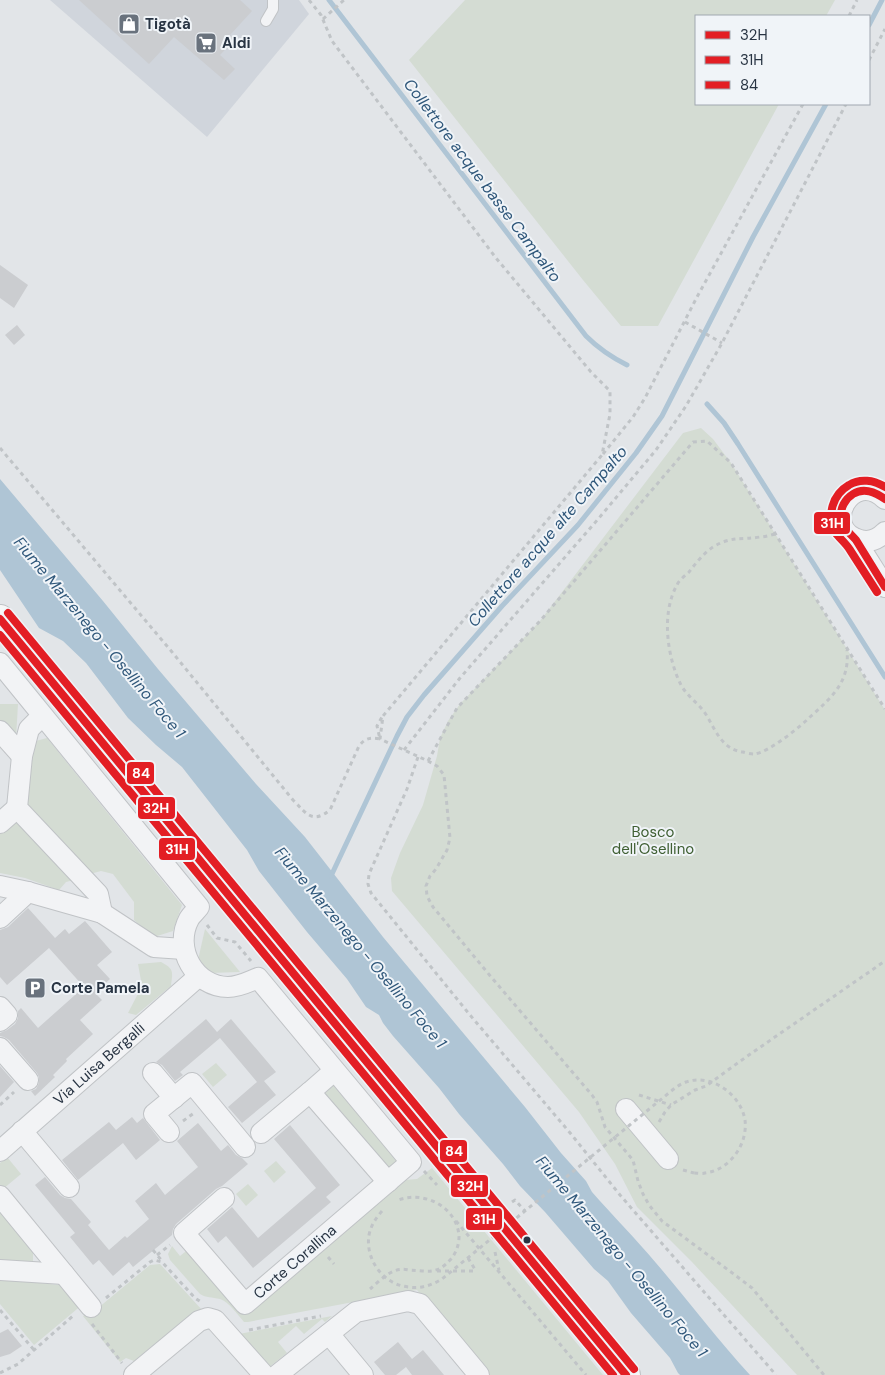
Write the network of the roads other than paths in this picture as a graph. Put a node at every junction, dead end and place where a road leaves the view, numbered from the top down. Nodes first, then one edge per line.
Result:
1 (272, 0) edge
2 (266, 21) dead end
3 (885, 499) edge
4 (884, 534) edge
5 (854, 538) junction
6 (872, 567) junction
7 (885, 587) edge
8 (0, 619) edge
9 (2, 671) edge
10 (42, 716) junction
11 (0, 731) edge
12 (22, 756) junction
13 (17, 808) junction
14 (0, 824) edge
15 (0, 886) edge
16 (28, 892) junction
17 (102, 913) junction
18 (0, 918) edge
19 (184, 949) junction
20 (199, 976) junction
21 (311, 995) junction
22 (0, 1007) edge
23 (290, 1016) junction
24 (0, 1021) edge
25 (0, 1048) edge
26 (334, 1070) junction
27 (153, 1073) dead end
28 (28, 1080) dead end
29 (310, 1092) junction
30 (174, 1098) junction
31 (631, 1101) road end
32 (22, 1131) junction
33 (169, 1132) road end
34 (261, 1134) dead end
35 (246, 1147) dead end
36 (0, 1151) edge
37 (668, 1159) road end
38 (388, 1182) junction
39 (69, 1187) dead end
40 (0, 1196) edge
41 (224, 1198) dead end
42 (0, 1270) edge
43 (64, 1274) junction
44 (86, 1309) road end
45 (327, 1324) junction
46 (130, 1371) edge
47 (264, 1375) edge
48 (277, 1375) edge
49 (363, 1375) edge
50 (479, 1375) edge
51 (626, 1375) edge

1 - 2 lane
3 - 5 street
4 - 5 street
4 - 6 street
5 - 6 street
6 - 7 street
8 - 21 main road
9 - 10 street
10 - 12 street
10 - 19 street
11 - 12 street
12 - 13 street
13 - 14 street
13 - 17 street
15 - 16 street
16 - 17 street
16 - 18 street
17 - 19 street
19 - 20 street
20 - 23 street
20 - 32 street, Via Luisa Bergalli
21 - 23 street
21 - 51 main road
22 - 24 street
23 - 26 street
25 - 28 street
26 - 29 street
26 - 38 street, Corte Corallina
27 - 30 street
29 - 34 street
29 - 38 street
30 - 33 street
30 - 35 street
31 - 37 street
32 - 36 street, Via Luisa Bergalli
32 - 39 street
38 - 41 street, Corte Corallina
40 - 43 street
42 - 43 street
43 - 44 street
45 - 48 street
45 - 49 street
45 - 50 street
46 - 47 street

